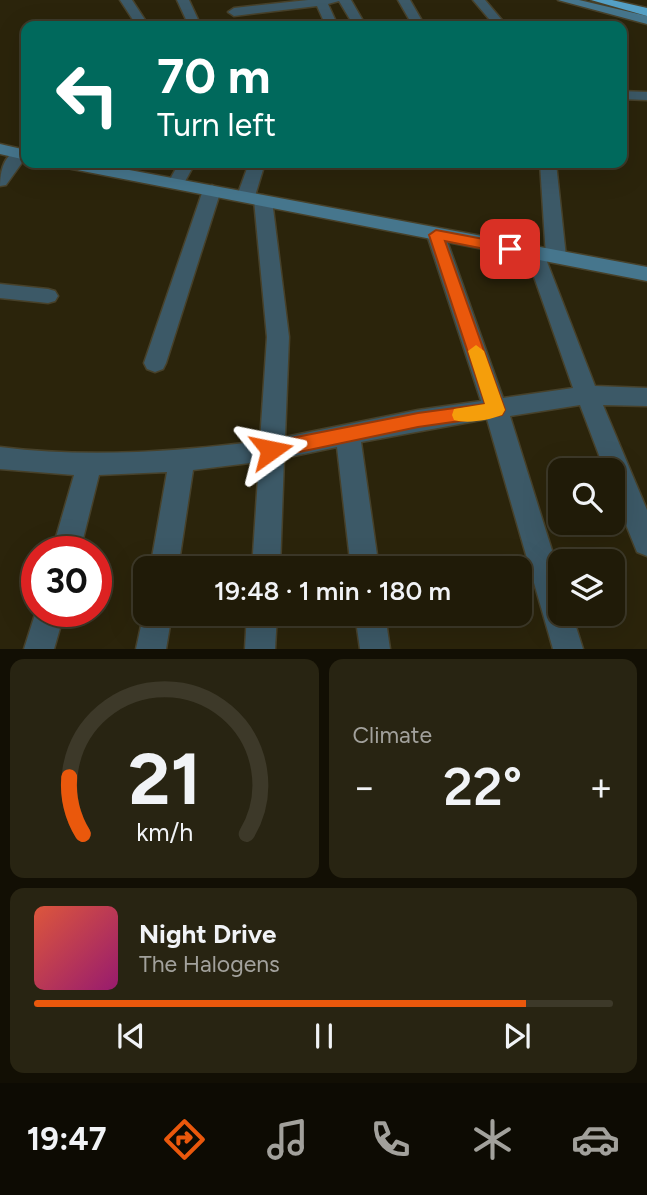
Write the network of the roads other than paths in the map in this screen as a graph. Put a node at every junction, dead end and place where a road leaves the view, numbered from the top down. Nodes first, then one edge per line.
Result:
1 (126, 0) edge
2 (183, 0) edge
3 (228, 0) edge
4 (336, 0) edge
5 (345, 0) edge
6 (404, 0) edge
7 (479, 0) edge
8 (564, 0) edge
9 (597, 0) edge
10 (632, 0) edge
11 (321, 2) edge
12 (647, 4) edge
13 (255, 5) edge
14 (234, 12) junction
15 (647, 12) edge
16 (647, 20) edge
17 (140, 21) edge
18 (193, 21) edge
19 (238, 21) edge
20 (330, 21) edge
21 (357, 21) edge
22 (416, 21) edge
23 (497, 21) edge
24 (627, 95) edge
25 (647, 96) edge
26 (0, 149) edge
27 (21, 154) edge
28 (21, 156) edge
29 (117, 168) edge
30 (184, 168) edge
31 (257, 168) edge
32 (548, 168) edge
33 (0, 181) edge
34 (176, 183) junction
35 (212, 190) junction
36 (255, 198) junction
37 (436, 235) junction
38 (546, 256) junction
39 (647, 274) edge
40 (0, 292) edge
41 (48, 296) dead end
42 (155, 363) dead end
43 (587, 395) junction
44 (647, 397) edge
45 (496, 410) junction
46 (348, 434) junction
47 (271, 450) junction
48 (0, 458) edge
49 (182, 460) junction
50 (89, 464) junction
51 (70, 536) edge
52 (647, 543) edge
53 (166, 556) edge
54 (267, 556) edge
55 (363, 556) edge
56 (155, 626) edge
57 (261, 626) edge
58 (372, 626) edge
59 (45, 627) edge
60 (39, 649) edge
61 (151, 649) edge
62 (260, 649) edge
63 (375, 649) edge
64 (568, 649) edge

1 - 17 street
2 - 18 street
3 - 14 street
4 - 11 street
5 - 21 street
6 - 22 street
7 - 23 street
8 - 16 street
9 - 15 highway
10 - 12 highway
11 - 13 street
11 - 20 street
13 - 14 street
14 - 19 street
24 - 25 street
26 - 27 street
28 - 33 street
29 - 34 street
30 - 34 street
31 - 36 street
32 - 38 street
34 - 35 street
35 - 36 street
35 - 42 street
36 - 37 street
36 - 47 street
37 - 38 street
37 - 45 street
38 - 39 street
38 - 43 street
40 - 41 street
43 - 44 street
43 - 45 street
43 - 52 street
45 - 46 street
45 - 64 street
46 - 47 street
46 - 55 street
47 - 49 street
47 - 54 street
48 - 50 street
49 - 50 street
49 - 53 street
50 - 51 street
56 - 61 street
57 - 62 street
58 - 63 street
59 - 60 street

